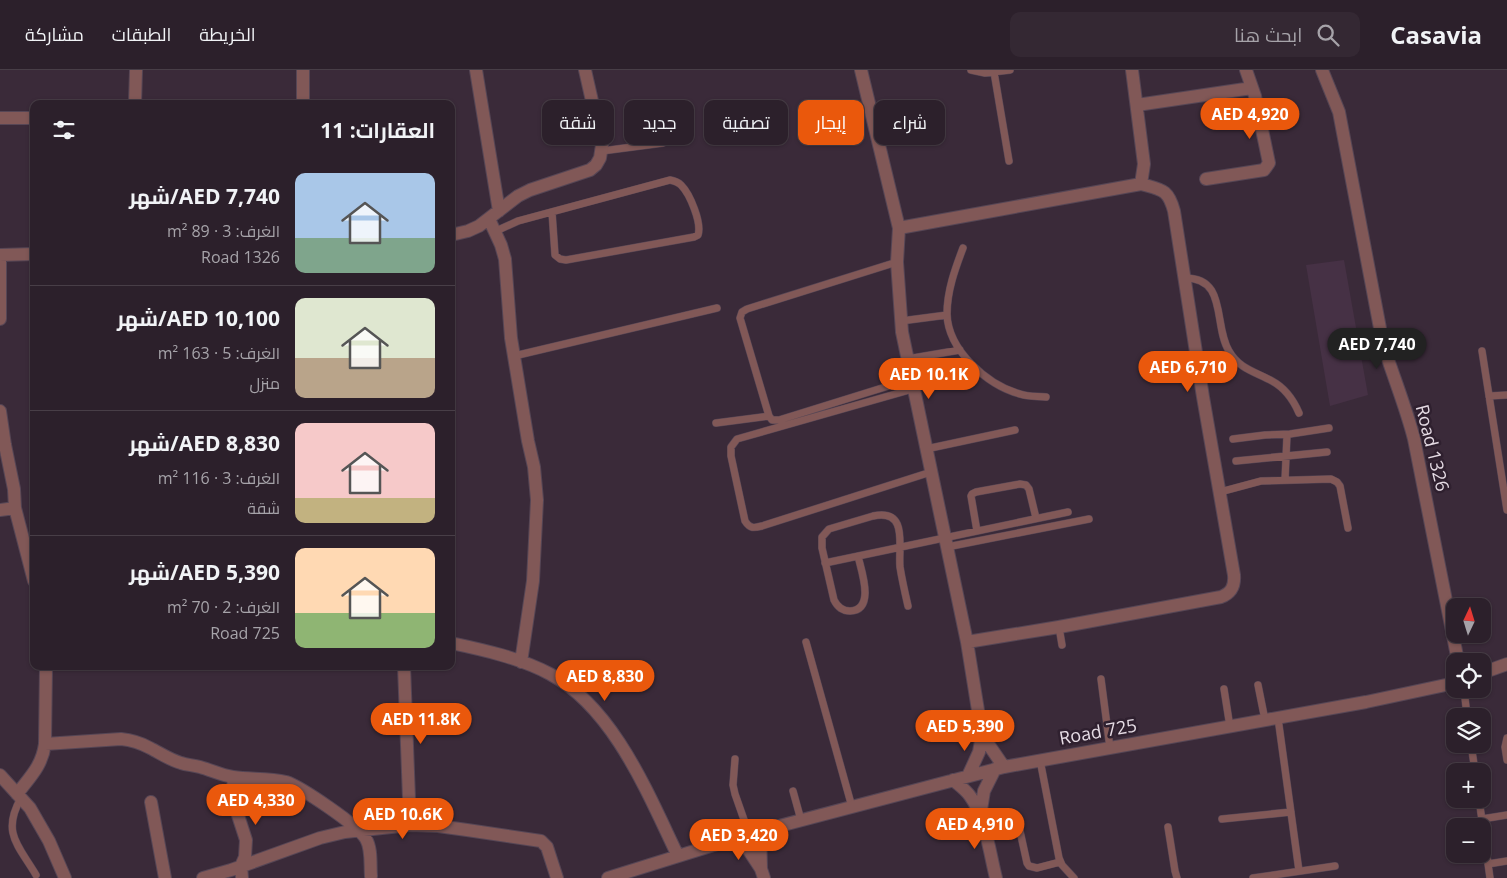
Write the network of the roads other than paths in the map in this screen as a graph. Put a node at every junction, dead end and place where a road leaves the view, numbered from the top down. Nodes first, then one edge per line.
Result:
1 (136, 70) edge
2 (303, 70) edge
3 (476, 70) edge
4 (585, 70) edge
5 (861, 70) edge
6 (971, 70) edge
7 (1010, 70) edge
8 (1132, 70) edge
9 (1246, 70) edge
10 (1322, 70) edge
11 (994, 72) junction
12 (1252, 88) junction
13 (136, 100) edge
14 (303, 100) edge
15 (1137, 105) junction
16 (0, 118) edge
17 (30, 118) edge
18 (648, 145) edge
19 (602, 151) junction
20 (1009, 160) dead end
21 (1206, 179) dead end
22 (1141, 184) junction
23 (552, 212) junction
24 (494, 215) junction
25 (899, 228) junction
26 (496, 231) junction
27 (455, 234) edge
28 (963, 248) dead end
29 (30, 254) edge
30 (0, 255) edge
31 (897, 262) junction
32 (1184, 278) junction
33 (717, 308) dead end
34 (947, 316) junction
35 (0, 319) edge
36 (901, 321) junction
37 (960, 350) junction
38 (1482, 351) dead end
39 (514, 356) junction
40 (907, 359) junction
41 (912, 384) junction
42 (1507, 394) edge
43 (1489, 396) junction
44 (1046, 397) dead end
45 (0, 411) edge
46 (1298, 413) dead end
47 (768, 416) junction
48 (716, 423) dead end
49 (1329, 428) dead end
50 (1014, 430) dead end
51 (1288, 434) junction
52 (1233, 439) dead end
53 (926, 449) junction
54 (1327, 452) dead end
55 (1286, 456) junction
56 (1236, 461) dead end
57 (931, 472) junction
58 (1285, 480) junction
59 (1220, 492) junction
60 (14, 508) junction
61 (0, 510) edge
62 (1507, 510) edge
63 (1068, 512) dead end
64 (1036, 518) junction
65 (1089, 519) dead end
66 (1348, 528) dead end
67 (977, 530) junction
68 (946, 542) junction
69 (901, 546) junction
70 (858, 556) junction
71 (825, 563) junction
72 (30, 566) edge
73 (908, 606) dead end
74 (1059, 627) junction
75 (806, 642) dead end
76 (967, 642) junction
77 (455, 644) edge
78 (1062, 645) dead end
79 (1456, 653) edge
80 (521, 662) junction
81 (1507, 664) edge
82 (46, 670) edge
83 (404, 670) edge
84 (1491, 670) edge
85 (1101, 679) dead end
86 (1446, 684) edge
87 (1258, 685) dead end
88 (1224, 689) dead end
89 (1278, 718) junction
90 (1265, 720) junction
91 (1230, 727) junction
92 (982, 735) junction
93 (1507, 738) edge
94 (45, 744) junction
95 (1110, 748) junction
96 (736, 758) dead end
97 (1040, 760) junction
98 (1507, 760) edge
99 (1000, 768) junction
100 (0, 775) edge
101 (968, 776) junction
102 (233, 777) junction
103 (953, 780) junction
104 (793, 791) dead end
105 (19, 796) junction
106 (151, 802) dead end
107 (852, 807) junction
108 (1291, 812) junction
109 (1507, 814) edge
110 (980, 816) junction
111 (1487, 818) edge
112 (1222, 819) dead end
113 (801, 820) junction
114 (1018, 822) dead end
115 (410, 825) junction
116 (1168, 827) dead end
117 (360, 831) junction
118 (750, 834) junction
119 (678, 856) junction
120 (1507, 861) edge
121 (1060, 862) junction
122 (1488, 864) joint
123 (1335, 866) dead end
124 (1299, 871) junction
125 (242, 872) edge
126 (763, 874) edge
127 (36, 875) dead end
128 (370, 876) dead end
129 (65, 878) edge
130 (165, 878) edge
131 (203, 878) edge
132 (557, 878) edge
133 (608, 878) edge
134 (996, 878) edge
135 (1074, 878) edge
136 (1177, 878) edge
137 (1253, 878) edge
138 (1490, 878) edge

1 - 13 street
2 - 14 street
3 - 24 street
4 - 19 street
5 - 25 street
6 - 11 lane
7 - 11 lane
8 - 15 street
9 - 12 street
10 - 79 street, Road 1326
11 - 20 lane
12 - 15 street
12 - 21 street
15 - 22 street
16 - 17 street
18 - 19 lane
19 - 24 street
22 - 25 street
22 - 32 street
23 - 23 lane
23 - 26 lane
24 - 26 street
24 - 27 street
25 - 31 street
26 - 39 street
28 - 34 lane
29 - 30 street
30 - 35 street
31 - 36 street
31 - 47 lane
32 - 46 lane
32 - 59 street
33 - 39 lane
34 - 36 lane
34 - 37 lane
36 - 40 street
37 - 40 lane
37 - 44 lane
38 - 43 lane
39 - 80 street
40 - 41 street
41 - 47 lane
41 - 53 street
41 - 57 lane
42 - 43 lane
43 - 62 lane
45 - 60 street
47 - 48 lane
49 - 51 lane
50 - 53 lane
51 - 52 lane
51 - 55 lane
53 - 57 street
54 - 55 lane
55 - 56 lane
55 - 58 lane
57 - 68 street
58 - 59 lane
58 - 66 lane
59 - 74 street
60 - 61 street
60 - 72 street
63 - 64 lane
64 - 67 lane
64 - 67 lane
65 - 68 lane
67 - 68 lane
68 - 69 lane
68 - 76 street
69 - 70 lane
69 - 71 lane
69 - 73 lane
70 - 71 lane
70 - 71 lane
74 - 76 street
74 - 78 lane
75 - 107 lane
76 - 92 street
77 - 80 street
80 - 119 street
81 - 84 street
82 - 94 street
83 - 115 street
85 - 95 lane
86 - 89 street, Road 725
87 - 90 lane
88 - 91 lane
89 - 90 street, Road 725
89 - 108 lane
90 - 91 street, Road 725
91 - 95 street, Road 725
92 - 99 street
92 - 101 street
93 - 98 lane
94 - 102 street
94 - 105 street
95 - 97 street, Road 725
96 - 118 lane
97 - 99 street, Road 725
97 - 121 lane
99 - 101 street, Road 725
99 - 110 street
100 - 105 street
101 - 103 street, Road 725
102 - 117 street
102 - 125 street
103 - 107 street, Road 725
103 - 110 street
104 - 113 lane
105 - 127 lane
105 - 129 street
106 - 130 street
107 - 113 street, Road 725
108 - 112 lane
108 - 124 lane
109 - 111 lane
110 - 134 street
113 - 118 street, Road 725
114 - 121 lane
115 - 117 street
115 - 132 street
116 - 136 lane
117 - 125 street
117 - 128 street
118 - 119 street, Road 725
118 - 126 street
118 - 126 street
119 - 133 street, Road 725
120 - 122 lane
121 - 135 lane
122 - 138 lane
123 - 124 lane
124 - 137 lane
125 - 131 street

